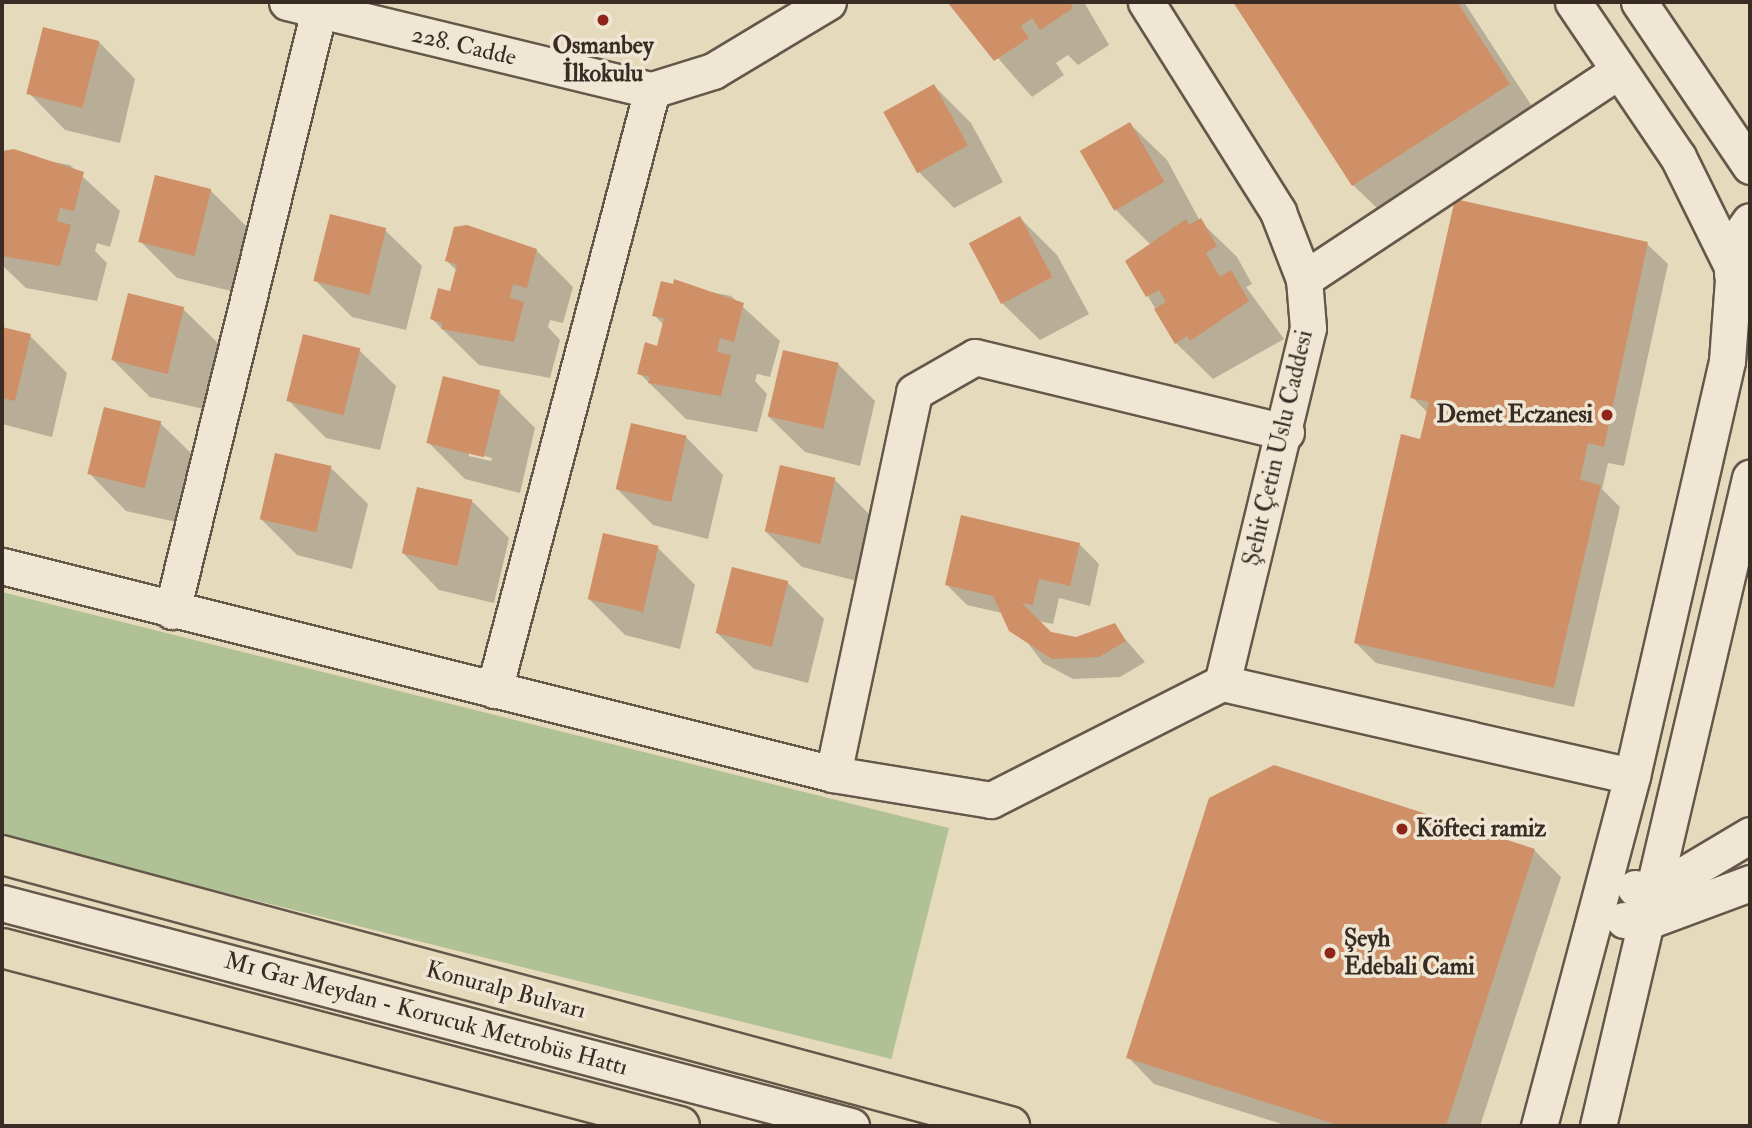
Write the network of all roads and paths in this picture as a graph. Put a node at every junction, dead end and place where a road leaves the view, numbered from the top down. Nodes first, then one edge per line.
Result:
1 (828, 2) edge
2 (1146, 2) edge
3 (1573, 2) edge
4 (1639, 2) edge
5 (303, 6) edge
6 (1618, 71) junction
7 (652, 90) junction
8 (1750, 166) edge
9 (1750, 221) edge
10 (1304, 279) junction
11 (1738, 282) edge
12 (1286, 432) junction
13 (1750, 478) edge
14 (2, 566) edge
15 (172, 611) junction
16 (1222, 683) junction
17 (494, 690) junction
18 (833, 774) junction
19 (1632, 775) junction
20 (1750, 835) edge
21 (2, 855) edge
22 (1750, 883) edge
23 (1597, 900) junction
24 (2, 902) edge
25 (1646, 906) junction
26 (2, 948) edge
27 (680, 1126) edge
28 (851, 1126) edge
29 (1010, 1126) edge
30 (1539, 1126) edge
31 (1598, 1126) edge

1 - 7 street
2 - 10 street, Şehit Çetin Uslu Caddesi
3 - 6 street
4 - 8 street
5 - 7 street, 228. Cadde
5 - 15 street
6 - 10 street
6 - 11 street
7 - 17 street
9 - 11 street
10 - 12 street, Şehit Çetin Uslu Caddesi
11 - 19 street
12 - 16 street, Şehit Çetin Uslu Caddesi
12 - 18 street
13 - 25 street
14 - 15 street
15 - 17 street
16 - 18 street
16 - 19 street
17 - 18 street
19 - 23 street
20 - 25 street
21 - 29 main road, Konuralp Bulvarı
22 - 25 street
23 - 25 street
23 - 30 street
24 - 28 street, M1 Gar Meydan - Korucuk Metrobüs Hattı
25 - 31 street
26 - 27 main road

